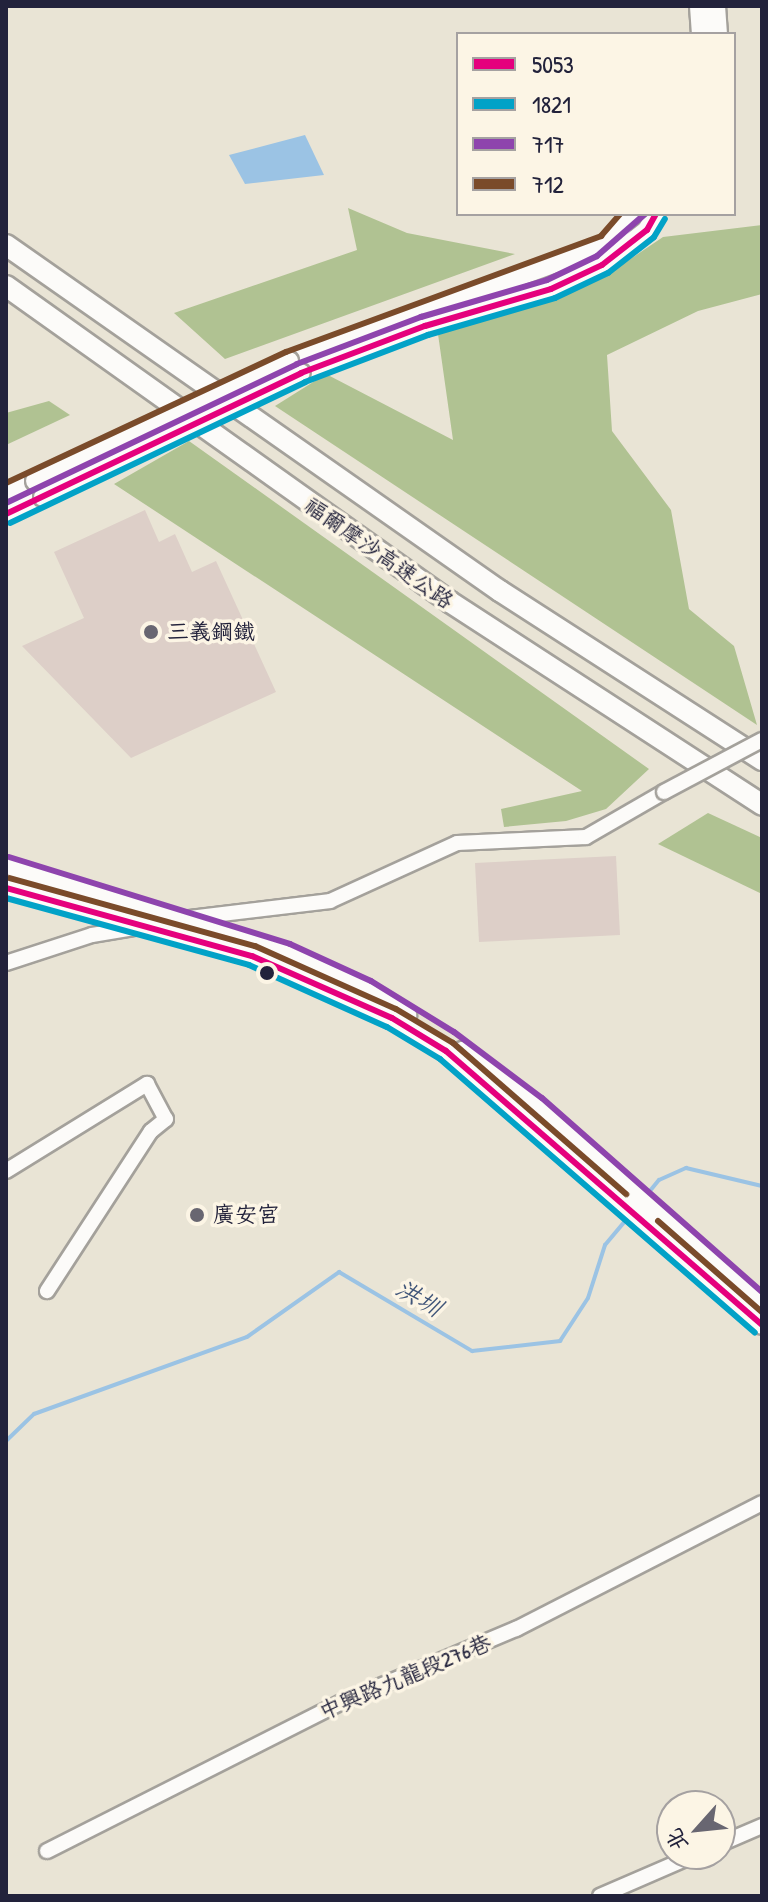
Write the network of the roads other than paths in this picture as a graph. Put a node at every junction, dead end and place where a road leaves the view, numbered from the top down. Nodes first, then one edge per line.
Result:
1 (699, 6) edge
2 (716, 6) edge
3 (701, 32) edge
4 (718, 32) edge
5 (631, 216) edge
6 (655, 216) edge
7 (6, 245) edge
8 (6, 286) edge
9 (295, 367) junction
10 (39, 489) junction
11 (6, 494) edge
12 (6, 514) edge
13 (762, 740) edge
14 (762, 760) edge
15 (762, 805) edge
16 (6, 867) edge
17 (6, 888) edge
18 (157, 924) junction
19 (6, 963) edge
20 (6, 1171) edge
21 (623, 1195) junction
22 (653, 1222) junction
23 (47, 1291) dead end
24 (762, 1305) edge
25 (762, 1325) edge
26 (762, 1503) edge
27 (762, 1826) edge
28 (736, 1837) edge
29 (47, 1851) dead end
30 (660, 1870) edge
31 (600, 1896) edge

1 - 3 main road
2 - 4 main road
5 - 9 main road
6 - 9 main road
7 - 14 highway, 福爾摩沙高速公路
8 - 15 highway, 福爾摩沙高速公路
9 - 10 main road, bridge
10 - 11 main road
10 - 12 main road
13 - 18 street, bridge
16 - 18 main road
17 - 18 main road
18 - 19 street
18 - 21 main road
18 - 21 main road
20 - 23 street
21 - 22 main road
22 - 24 main road
22 - 25 main road
26 - 29 street, 中興路九龍段276巷
27 - 28 street
30 - 31 street

